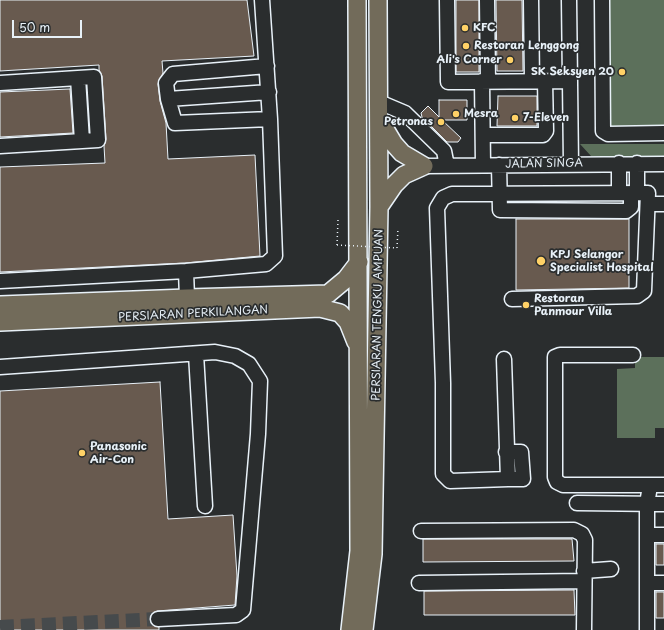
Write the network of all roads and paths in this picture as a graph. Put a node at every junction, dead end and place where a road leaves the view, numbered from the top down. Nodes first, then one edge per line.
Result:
1 (262, 0) edge
2 (357, 0) edge
3 (378, 0) edge
4 (447, 0) edge
5 (487, 0) edge
6 (531, 0) edge
7 (569, 0) edge
8 (602, 0) edge
9 (267, 66) junction
10 (485, 81) junction
11 (538, 81) junction
12 (570, 81) junction
13 (0, 83) edge
14 (269, 92) junction
15 (168, 98) junction
16 (379, 102) junction
17 (270, 119) junction
18 (379, 119) junction
19 (664, 133) edge
20 (483, 135) junction
21 (0, 146) edge
22 (619, 163) junction
23 (637, 163) junction
24 (571, 164) junction
25 (664, 164) edge
26 (483, 165) junction
27 (499, 165) junction
28 (424, 166) junction
29 (447, 166) junction
30 (629, 193) junction
31 (500, 195) junction
32 (648, 204) junction
33 (664, 204) edge
34 (379, 207) junction
35 (338, 220) dead end
36 (398, 228) dead end
37 (359, 262) junction
38 (186, 271) junction
39 (0, 281) edge
40 (187, 298) junction
41 (512, 299) dead end
42 (0, 305) edge
43 (0, 322) edge
44 (196, 354) junction
45 (360, 354) junction
46 (633, 355) dead end
47 (504, 359) dead end
48 (0, 367) edge
49 (657, 485) edge
50 (577, 503) dead end
51 (647, 504) junction
52 (664, 504) edge
53 (205, 506) dead end
54 (421, 531) dead end
55 (647, 535) junction
56 (664, 535) edge
57 (611, 568) dead end
58 (584, 576) junction
59 (419, 583) dead end
60 (647, 583) junction
61 (664, 583) edge
62 (158, 619) tunnel mouth
63 (350, 630) edge
64 (364, 630) edge
65 (584, 630) edge
66 (647, 630) edge

1 - 9 street
2 - 37 main road, PERSIARAN TENGKU AMPUAN
3 - 16 main road, PERSIARAN TENGKU AMPUAN
4 - 10 street
5 - 10 street
6 - 11 street
7 - 12 street
8 - 19 street
9 - 14 street
9 - 15 street
10 - 11 street
10 - 20 street
11 - 12 street
11 - 20 street
12 - 24 street
13 - 21 street
14 - 15 street
14 - 17 street
15 - 17 street
16 - 18 main road, PERSIARAN TENGKU AMPUAN
16 - 29 street
17 - 38 street
18 - 28 main road
18 - 34 main road, PERSIARAN TENGKU AMPUAN
20 - 26 street
22 - 23 street, JALAN SINGA
22 - 24 street, JALAN SINGA
22 - 30 street
23 - 25 street, JALAN SINGA
23 - 30 street
24 - 27 street, JALAN SINGA
26 - 27 street, JALAN SINGA
26 - 29 street, JALAN SINGA
27 - 31 street
28 - 29 street, JALAN SINGA
28 - 34 main road
30 - 31 street
30 - 31 street
30 - 32 street
31 - 47 street
32 - 33 street
32 - 41 street
34 - 64 main road, PERSIARAN TENGKU AMPUAN
35 - 36 path, bridge
37 - 40 main road
37 - 45 main road, PERSIARAN TENGKU AMPUAN
38 - 39 street
38 - 40 street
40 - 42 main road
43 - 45 main road, PERSIARAN PERKILANGAN
44 - 48 street
44 - 53 street
44 - 62 street
45 - 63 main road, PERSIARAN TENGKU AMPUAN
46 - 49 street
49 - 51 street
50 - 51 street
51 - 52 street
51 - 55 street
54 - 58 street
55 - 56 street
55 - 60 street
57 - 58 street
58 - 59 street
58 - 65 street
60 - 61 street
60 - 66 street

